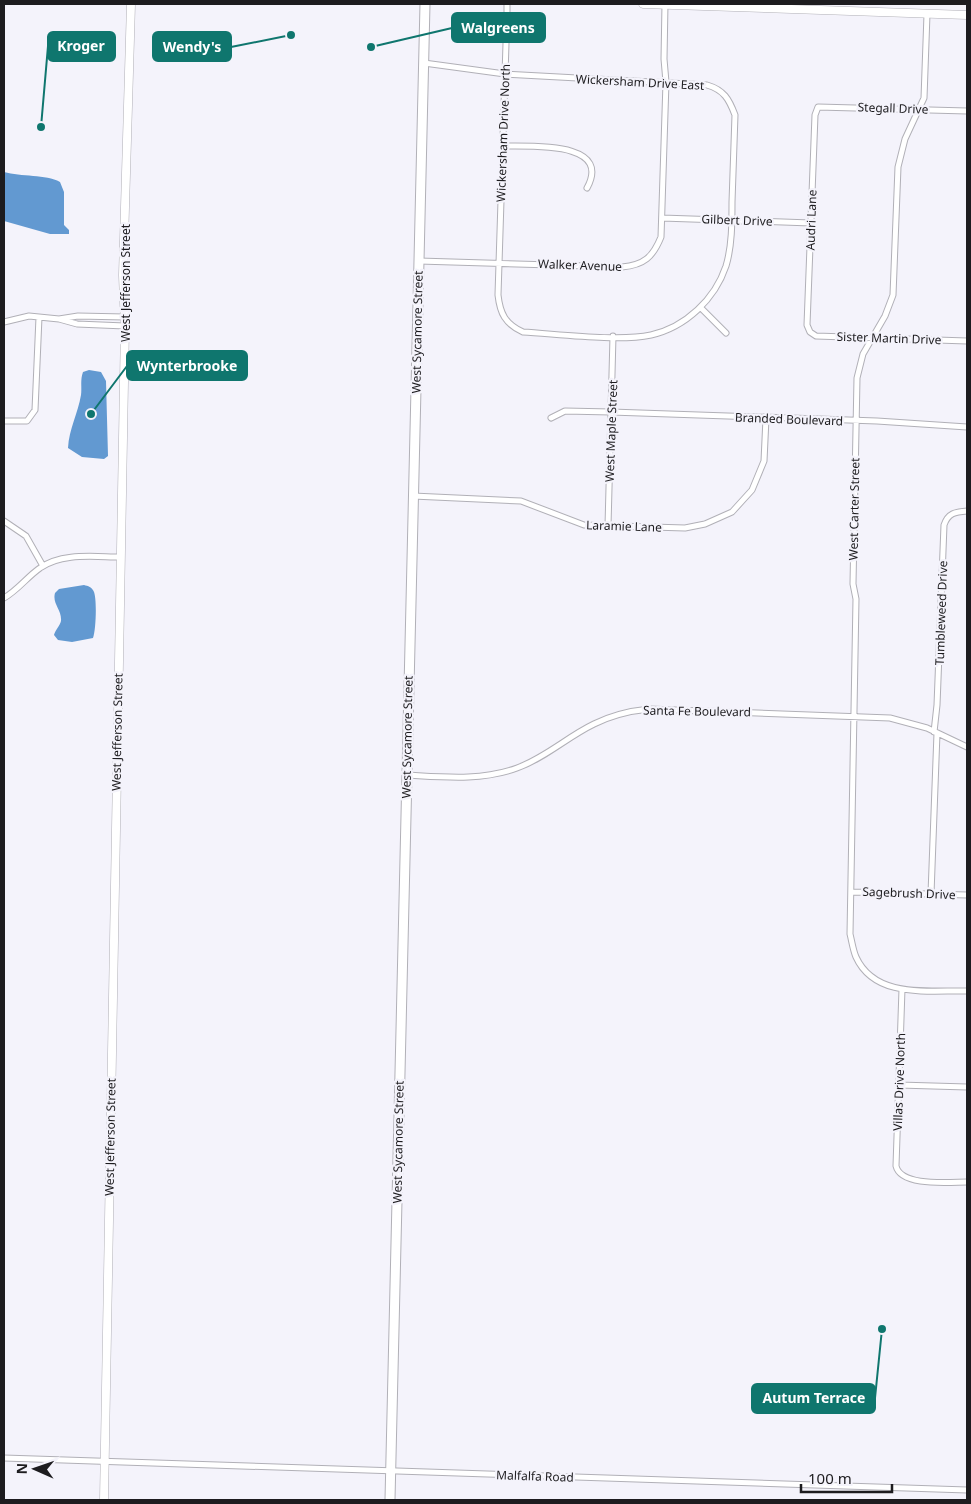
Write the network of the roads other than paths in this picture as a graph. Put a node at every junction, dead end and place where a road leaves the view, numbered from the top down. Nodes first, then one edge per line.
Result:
1 (132, 4) edge
2 (425, 4) edge
3 (507, 4) edge
4 (643, 4) edge
5 (665, 4) edge
6 (871, 8) edge
7 (927, 14) junction
8 (967, 15) edge
9 (424, 63) junction
10 (505, 74) junction
11 (666, 82) junction
12 (818, 107) joint
13 (918, 110) junction
14 (967, 111) edge
15 (503, 146) junction
16 (587, 188) dead end
17 (662, 218) junction
18 (732, 220) junction
19 (811, 223) junction
20 (419, 260) junction
21 (499, 263) junction
22 (701, 308) junction
23 (39, 317) junction
24 (125, 317) junction
25 (59, 319) junction
26 (4, 322) edge
27 (125, 326) junction
28 (726, 333) dead end
29 (811, 333) joint
30 (613, 336) junction
31 (872, 337) junction
32 (967, 341) edge
33 (611, 412) junction
34 (551, 418) dead end
35 (766, 418) junction
36 (4, 421) edge
37 (856, 421) junction
38 (967, 427) edge
39 (413, 496) junction
40 (967, 511) edge
41 (4, 521) edge
42 (608, 526) junction
43 (121, 557) junction
44 (44, 566) junction
45 (4, 598) edge
46 (854, 715) junction
47 (935, 733) junction
48 (967, 747) edge
49 (407, 775) junction
50 (851, 892) junction
51 (931, 894) junction
52 (967, 895) edge
53 (902, 989) junction
54 (967, 991) edge
55 (899, 1085) junction
56 (967, 1087) edge
57 (967, 1182) edge
58 (4, 1458) edge
59 (104, 1461) junction
60 (391, 1471) junction
61 (967, 1490) edge
62 (104, 1500) edge
63 (390, 1500) edge

1 - 24 street, West Jefferson Street
2 - 9 main road, West Sycamore Street
3 - 10 street, Wickersham Drive North
4 - 5 street
5 - 6 street
5 - 11 street, Walker Avenue
6 - 7 street
7 - 8 street
7 - 13 street, West Carter Street
9 - 10 street, Wickersham Drive East
9 - 20 main road, West Sycamore Street
10 - 11 street, Wickersham Drive East
10 - 15 street, Wickersham Drive North
11 - 17 street, Walker Avenue
11 - 18 street, Wickersham Drive East
12 - 13 street, Stegall Drive
12 - 19 street, Audri Lane
13 - 14 street, Stegall Drive
13 - 31 street, West Carter Street
15 - 16 street
15 - 21 street, Wickersham Drive North
17 - 18 street, Gilbert Drive
17 - 21 street, Walker Avenue
18 - 19 street, Gilbert Drive
18 - 22 street, Wickersham Drive East
19 - 29 street, Audri Lane
20 - 21 street, Walker Avenue
20 - 39 main road, West Sycamore Street
21 - 30 street, Wickersham Drive North
22 - 28 street
22 - 30 street, Wickersham Drive East
23 - 25 street
23 - 26 street
23 - 36 street
24 - 25 street
24 - 27 street, West Jefferson Street
25 - 27 street
27 - 43 street, West Jefferson Street
29 - 31 street, Sister Martin Drive
30 - 33 street, West Maple Street
31 - 32 street, Sister Martin Drive
31 - 37 street, West Carter Street
33 - 34 street, Branded Boulevard
33 - 35 street, Branded Boulevard
33 - 42 street, West Maple Street
35 - 37 street, Branded Boulevard
35 - 42 street, Laramie Lane
37 - 38 street, Branded Boulevard
37 - 46 street, West Carter Street
39 - 42 street, Laramie Lane
39 - 49 main road, West Sycamore Street
40 - 47 street, Tumbleweed Drive
41 - 44 street
43 - 44 street
43 - 59 street, West Jefferson Street
44 - 45 street
46 - 47 street, Santa Fe Boulevard
46 - 49 street, Santa Fe Boulevard
46 - 50 street, West Carter Street
47 - 48 street, Santa Fe Boulevard
47 - 51 street, Tumbleweed Drive
49 - 60 main road, West Sycamore Street
50 - 51 street, Sagebrush Drive
50 - 53 street, West Carter Street
51 - 52 street, Sagebrush Drive
53 - 54 street, West Carter Street
53 - 55 street, Villas Drive North
55 - 56 street
55 - 57 street, Villas Drive North
58 - 59 street, Malfalfa Road
59 - 60 street, Malfalfa Road
59 - 62 street, West Jefferson Street
60 - 61 street, Malfalfa Road
60 - 63 main road, West Sycamore Street

